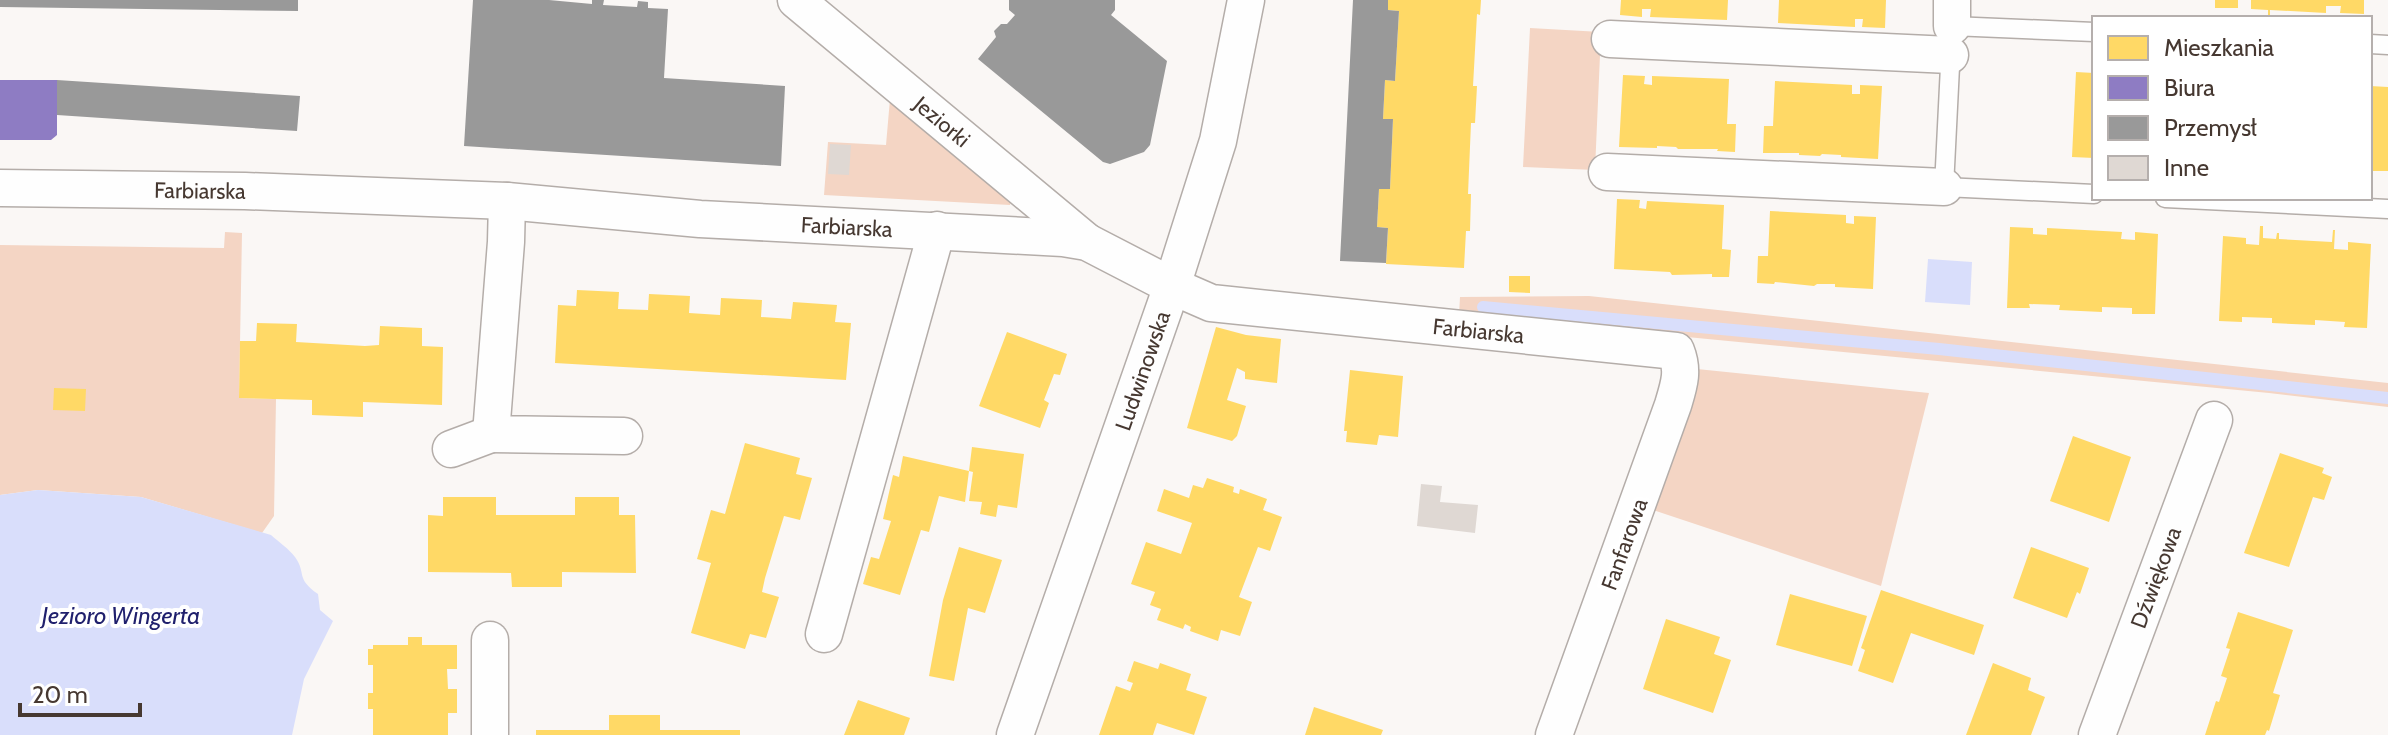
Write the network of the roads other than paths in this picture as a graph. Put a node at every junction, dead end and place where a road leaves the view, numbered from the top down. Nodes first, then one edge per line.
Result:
1 (796, 0) edge
2 (1246, 0) edge
3 (1951, 27) edge
4 (2092, 32) edge
5 (1610, 39) dead end
6 (1607, 172) dead end
7 (1944, 187) junction
8 (0, 188) edge
9 (2092, 194) edge
10 (2206, 200) edge
11 (507, 201) junction
12 (2388, 209) edge
13 (937, 230) junction
14 (1087, 242) junction
15 (1172, 286) junction
16 (1676, 351) joint
17 (2214, 420) dead end
18 (491, 434) junction
19 (624, 436) dead end
20 (451, 449) dead end
21 (824, 634) dead end
22 (490, 640) dead end
23 (490, 735) edge
24 (1015, 735) edge
25 (1554, 735) edge
26 (2097, 735) edge

1 - 14 street, Jeziorki
2 - 15 street, Ludwinowska
3 - 4 lane
3 - 5 street
3 - 7 lane
6 - 7 street
7 - 9 lane
8 - 11 street, Farbiarska
10 - 12 lane
11 - 13 street, Farbiarska
11 - 18 street
13 - 14 street, Farbiarska
13 - 21 street
14 - 15 street, Farbiarska
15 - 16 street, Farbiarska
15 - 24 street, Ludwinowska
16 - 25 street, Fanfarowa
17 - 26 street, Dźwiękowa
18 - 19 street
18 - 20 street
22 - 23 street

